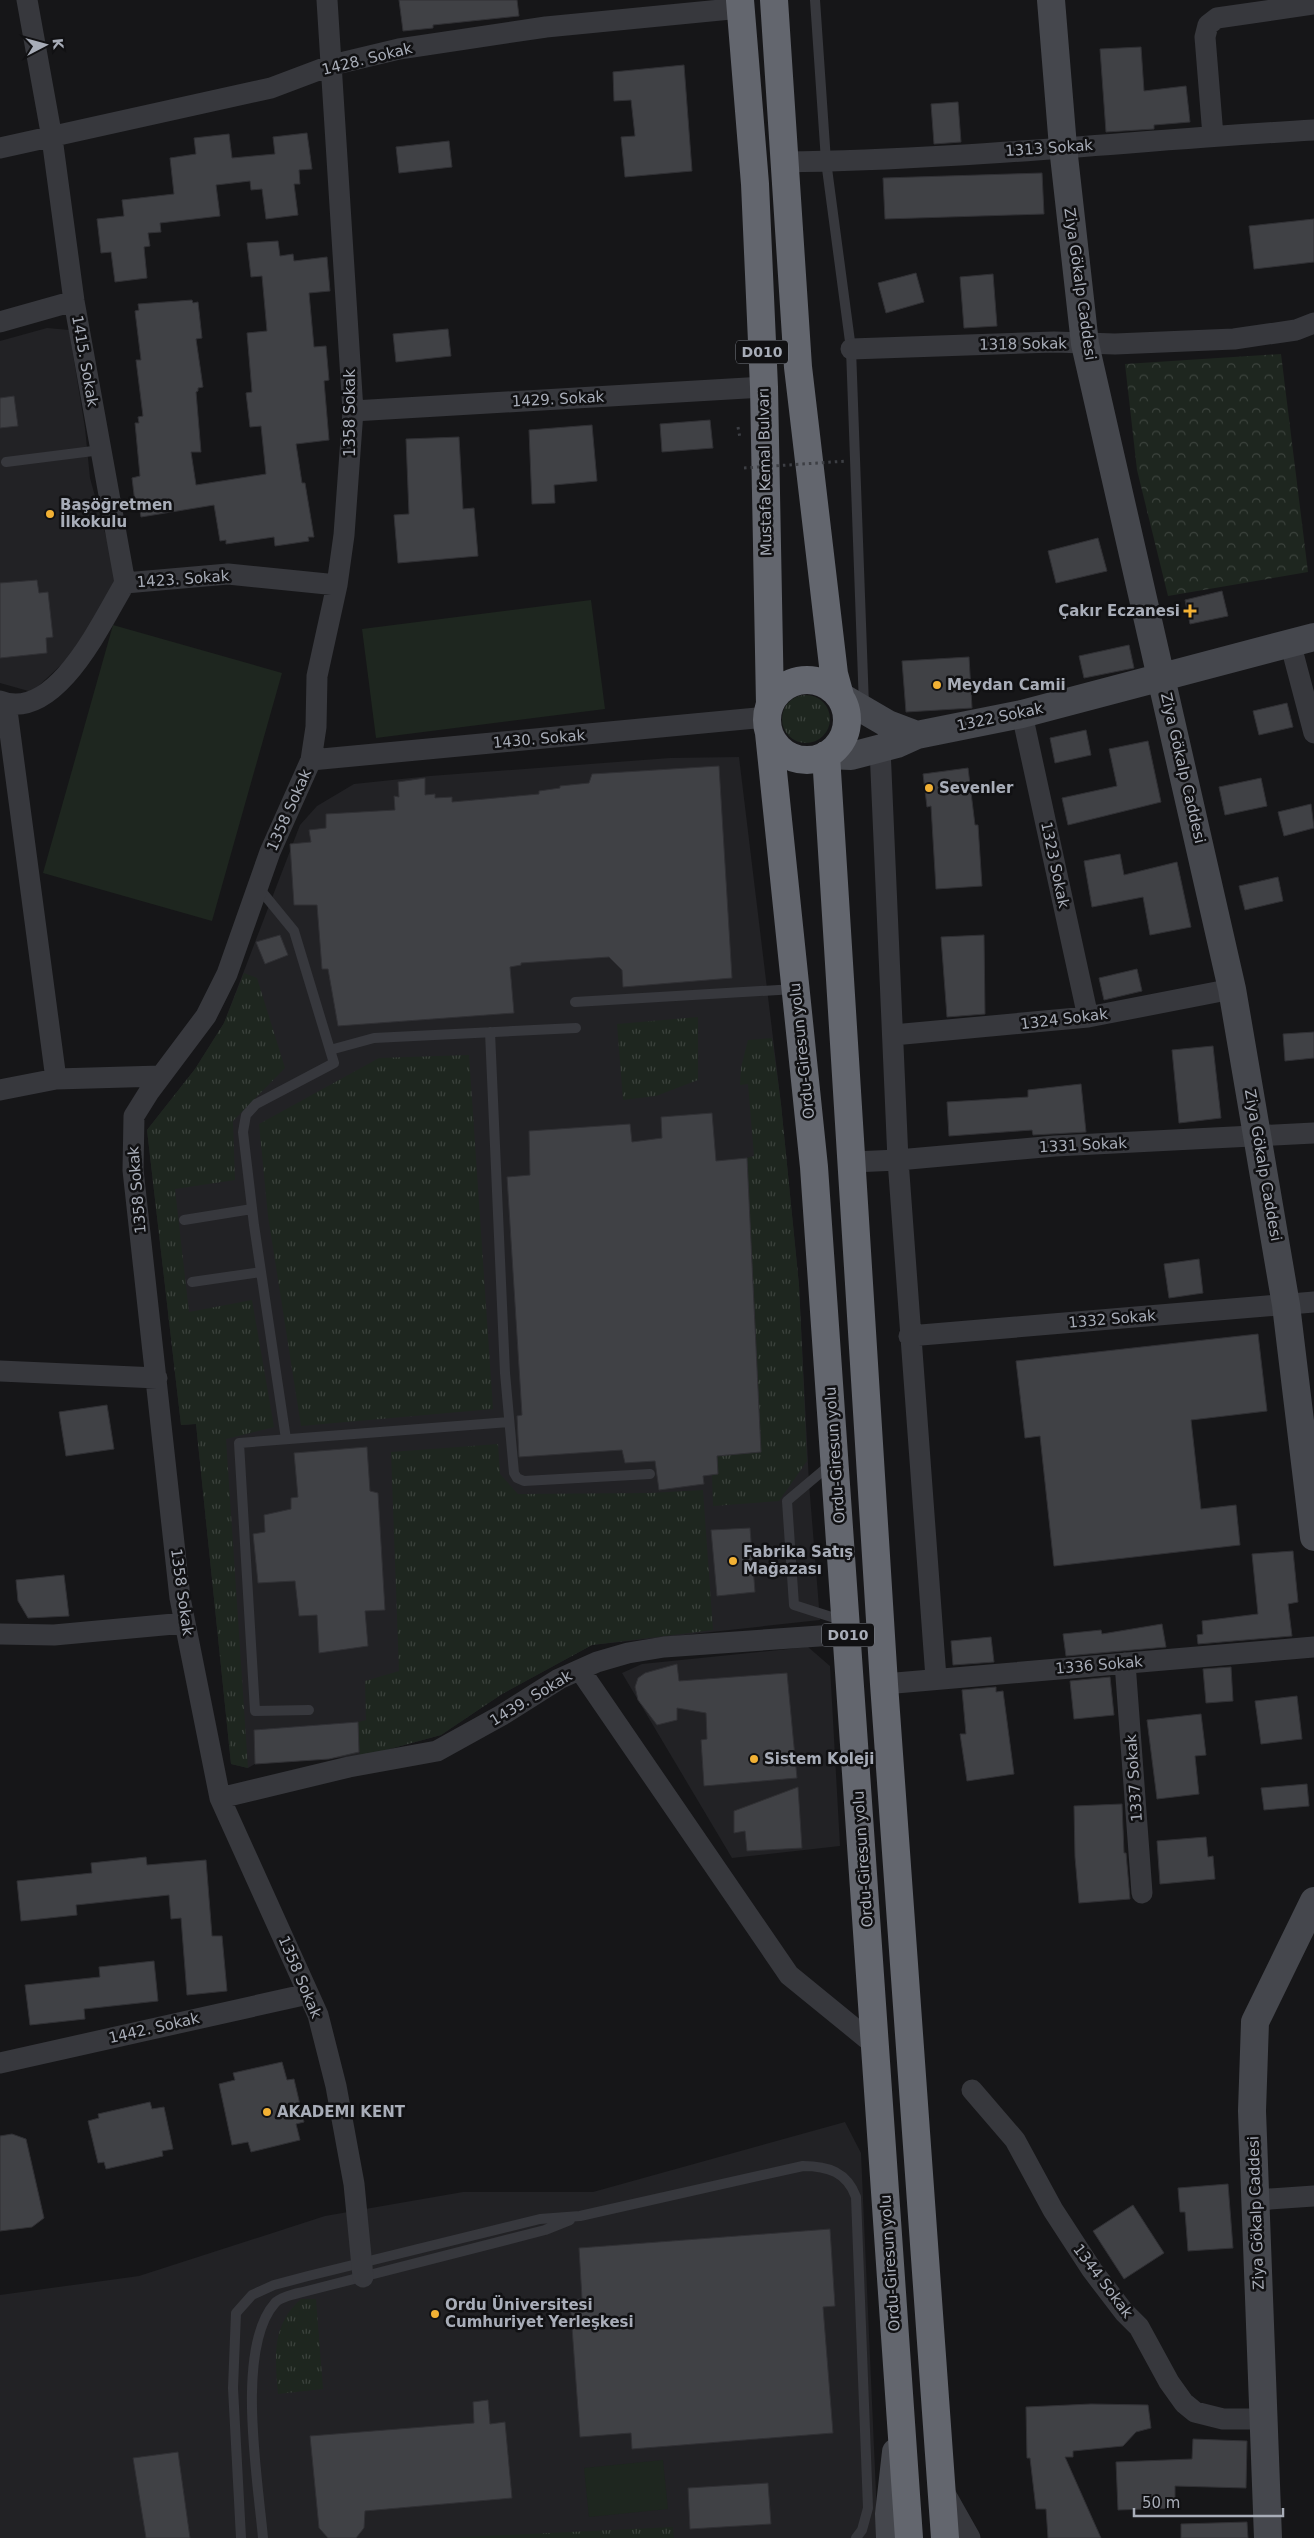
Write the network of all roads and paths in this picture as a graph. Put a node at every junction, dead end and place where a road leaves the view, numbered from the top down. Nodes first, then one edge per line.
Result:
1 (27, 0) edge
2 (327, 0) edge
3 (774, 0) edge
4 (815, 0) edge
5 (1052, 0) edge
6 (741, 4) edge
7 (1313, 7) edge
8 (332, 65) junction
9 (1314, 130) edge
10 (1213, 136) junction
11 (52, 138) junction
12 (1062, 147) junction
13 (0, 148) edge
14 (826, 161) junction
15 (784, 162) junction
16 (74, 301) junction
17 (0, 322) edge
18 (1314, 323) edge
19 (1085, 344) junction
20 (851, 349) junction
21 (764, 387) junction
22 (353, 411) junction
23 (101, 450) junction
24 (847, 461) dead end
25 (6, 462) dead end
26 (744, 468) dead end
27 (125, 584) junction
28 (337, 585) junction
29 (1302, 640) edge
30 (1163, 678) junction
31 (840, 696) junction
32 (3, 702) edge
33 (864, 710) junction
34 (1022, 714) junction
35 (769, 718) junction
36 (1314, 733) edge
37 (917, 735) junction
38 (880, 748) junction
39 (826, 755) junction
40 (311, 760) junction
41 (258, 887) junction
42 (796, 989) junction
43 (1232, 989) junction
44 (575, 1002) dead end
45 (1088, 1017) junction
46 (576, 1028) dead end
47 (490, 1032) junction
48 (894, 1035) junction
49 (330, 1050) junction
50 (161, 1076) junction
51 (56, 1079) junction
52 (0, 1090) edge
53 (1314, 1133) edge
54 (1258, 1137) junction
55 (898, 1160) junction
56 (853, 1162) junction
57 (252, 1209) junction
58 (184, 1220) dead end
59 (261, 1272) junction
60 (192, 1282) dead end
61 (1314, 1302) edge
62 (1286, 1305) junction
63 (910, 1336) junction
64 (0, 1371) edge
65 (157, 1378) junction
66 (509, 1422) junction
67 (286, 1439) junction
68 (836, 1461) junction
69 (650, 1474) dead end
70 (1314, 1537) edge
71 (185, 1623) junction
72 (848, 1628) junction
73 (0, 1634) edge
74 (1314, 1647) edge
75 (1125, 1663) junction
76 (580, 1670) junction
77 (936, 1678) junction
78 (884, 1684) junction
79 (309, 1710) dead end
80 (220, 1798) junction
81 (1142, 1893) dead end
82 (1314, 1901) edge
83 (308, 1994) junction
84 (876, 2046) junction
85 (0, 2063) edge
86 (972, 2090) dead end
87 (1314, 2196) edge
88 (1256, 2200) junction
89 (363, 2270) junction
90 (900, 2415) junction
91 (1265, 2419) junction
92 (942, 2489) junction
93 (241, 2538) edge
94 (263, 2538) edge
95 (856, 2538) edge
96 (890, 2538) edge
97 (909, 2538) edge
98 (946, 2538) edge
99 (970, 2538) edge
100 (1268, 2538) edge

1 - 11 street, 1415. Sokak
2 - 8 street, 1358 Sokak
3 - 15 highway, D010
4 - 14 lane
5 - 12 street, Ziya Gökalp Caddesi
6 - 8 street, 1428. Sokak
6 - 21 highway, Mustafa Kemal Bulvarı / D010
7 - 10 street
8 - 11 street, 1428. Sokak
8 - 22 street, 1358 Sokak
9 - 10 street, 1313 Sokak
10 - 12 street, 1313 Sokak
11 - 13 street, 1428. Sokak
11 - 16 street, 1415. Sokak
12 - 14 street, 1313 Sokak
12 - 19 street, Ziya Gökalp Caddesi
14 - 15 street, 1313 Sokak
14 - 20 lane
15 - 31 highway, D010
16 - 17 street
16 - 23 street, 1415. Sokak
18 - 19 street, 1318 Sokak
19 - 20 street, 1318 Sokak
19 - 30 street, Ziya Gökalp Caddesi
20 - 33 lane
21 - 22 street, 1429. Sokak
21 - 35 highway, Mustafa Kemal Bulvarı / D010
22 - 28 street, 1358 Sokak
23 - 25 lane
23 - 27 street, 1415. Sokak
24 - 26 path, bridge
27 - 28 street, 1423. Sokak
27 - 32 street, 1423. Sokak
28 - 40 street, 1358 Sokak
29 - 30 street, 1322 Sokak
29 - 36 street
30 - 34 street, 1322 Sokak
30 - 43 street, Ziya Gökalp Caddesi
31 - 33 street
31 - 35 highway
31 - 39 highway
32 - 51 street
33 - 37 street
34 - 37 street, 1322 Sokak
34 - 45 street, 1323 Sokak
35 - 39 highway
35 - 40 street, 1430. Sokak
35 - 42 highway, Ordu-Giresun yolu / D010
37 - 38 street, 1322 Sokak
38 - 39 street, 1322 Sokak
38 - 48 street
39 - 56 highway, D010
40 - 41 street, 1358 Sokak
41 - 49 lane
41 - 50 street, 1358 Sokak
42 - 44 lane
42 - 68 highway, Ordu-Giresun yolu / D010
43 - 45 street, 1324 Sokak
43 - 54 street, Ziya Gökalp Caddesi
45 - 48 street, 1324 Sokak
46 - 47 lane
47 - 49 lane
47 - 66 lane
48 - 55 street
49 - 57 lane
50 - 51 street
50 - 65 street, 1358 Sokak
51 - 52 street
53 - 54 street, 1331 Sokak
54 - 55 street, 1331 Sokak
54 - 62 street, Ziya Gökalp Caddesi
55 - 56 street, 1331 Sokak
55 - 63 street
56 - 78 highway, D010
57 - 58 lane
57 - 59 lane
59 - 60 lane
59 - 67 lane
61 - 62 street, 1332 Sokak
62 - 63 street, 1332 Sokak
62 - 70 street, Ziya Gökalp Caddesi
63 - 77 street
64 - 65 street
65 - 71 street, 1358 Sokak
66 - 67 lane
66 - 69 lane
67 - 79 lane
68 - 72 highway, Ordu-Giresun yolu / D010
68 - 72 lane
71 - 73 street
71 - 80 street, 1358 Sokak
72 - 76 street, 1439. Sokak
72 - 84 highway, Ordu-Giresun yolu / D010
74 - 75 street, 1336 Sokak
75 - 77 street, 1336 Sokak
75 - 81 street, 1337 Sokak
76 - 80 street, 1439. Sokak
76 - 84 street
77 - 78 street, 1336 Sokak
78 - 92 highway, D010
80 - 83 street, 1358 Sokak
82 - 88 street, Ziya Gökalp Caddesi
83 - 85 street, 1442. Sokak
83 - 89 street, 1358 Sokak
84 - 90 highway, Ordu-Giresun yolu / D010
86 - 91 street, 1344 Sokak
87 - 88 street
88 - 91 street, Ziya Gökalp Caddesi
89 - 93 lane
89 - 94 lane
89 - 95 lane
90 - 96 street
90 - 97 highway, Ordu-Giresun yolu / D010
91 - 100 street, Ziya Gökalp Caddesi
92 - 98 highway, D010
92 - 99 street

